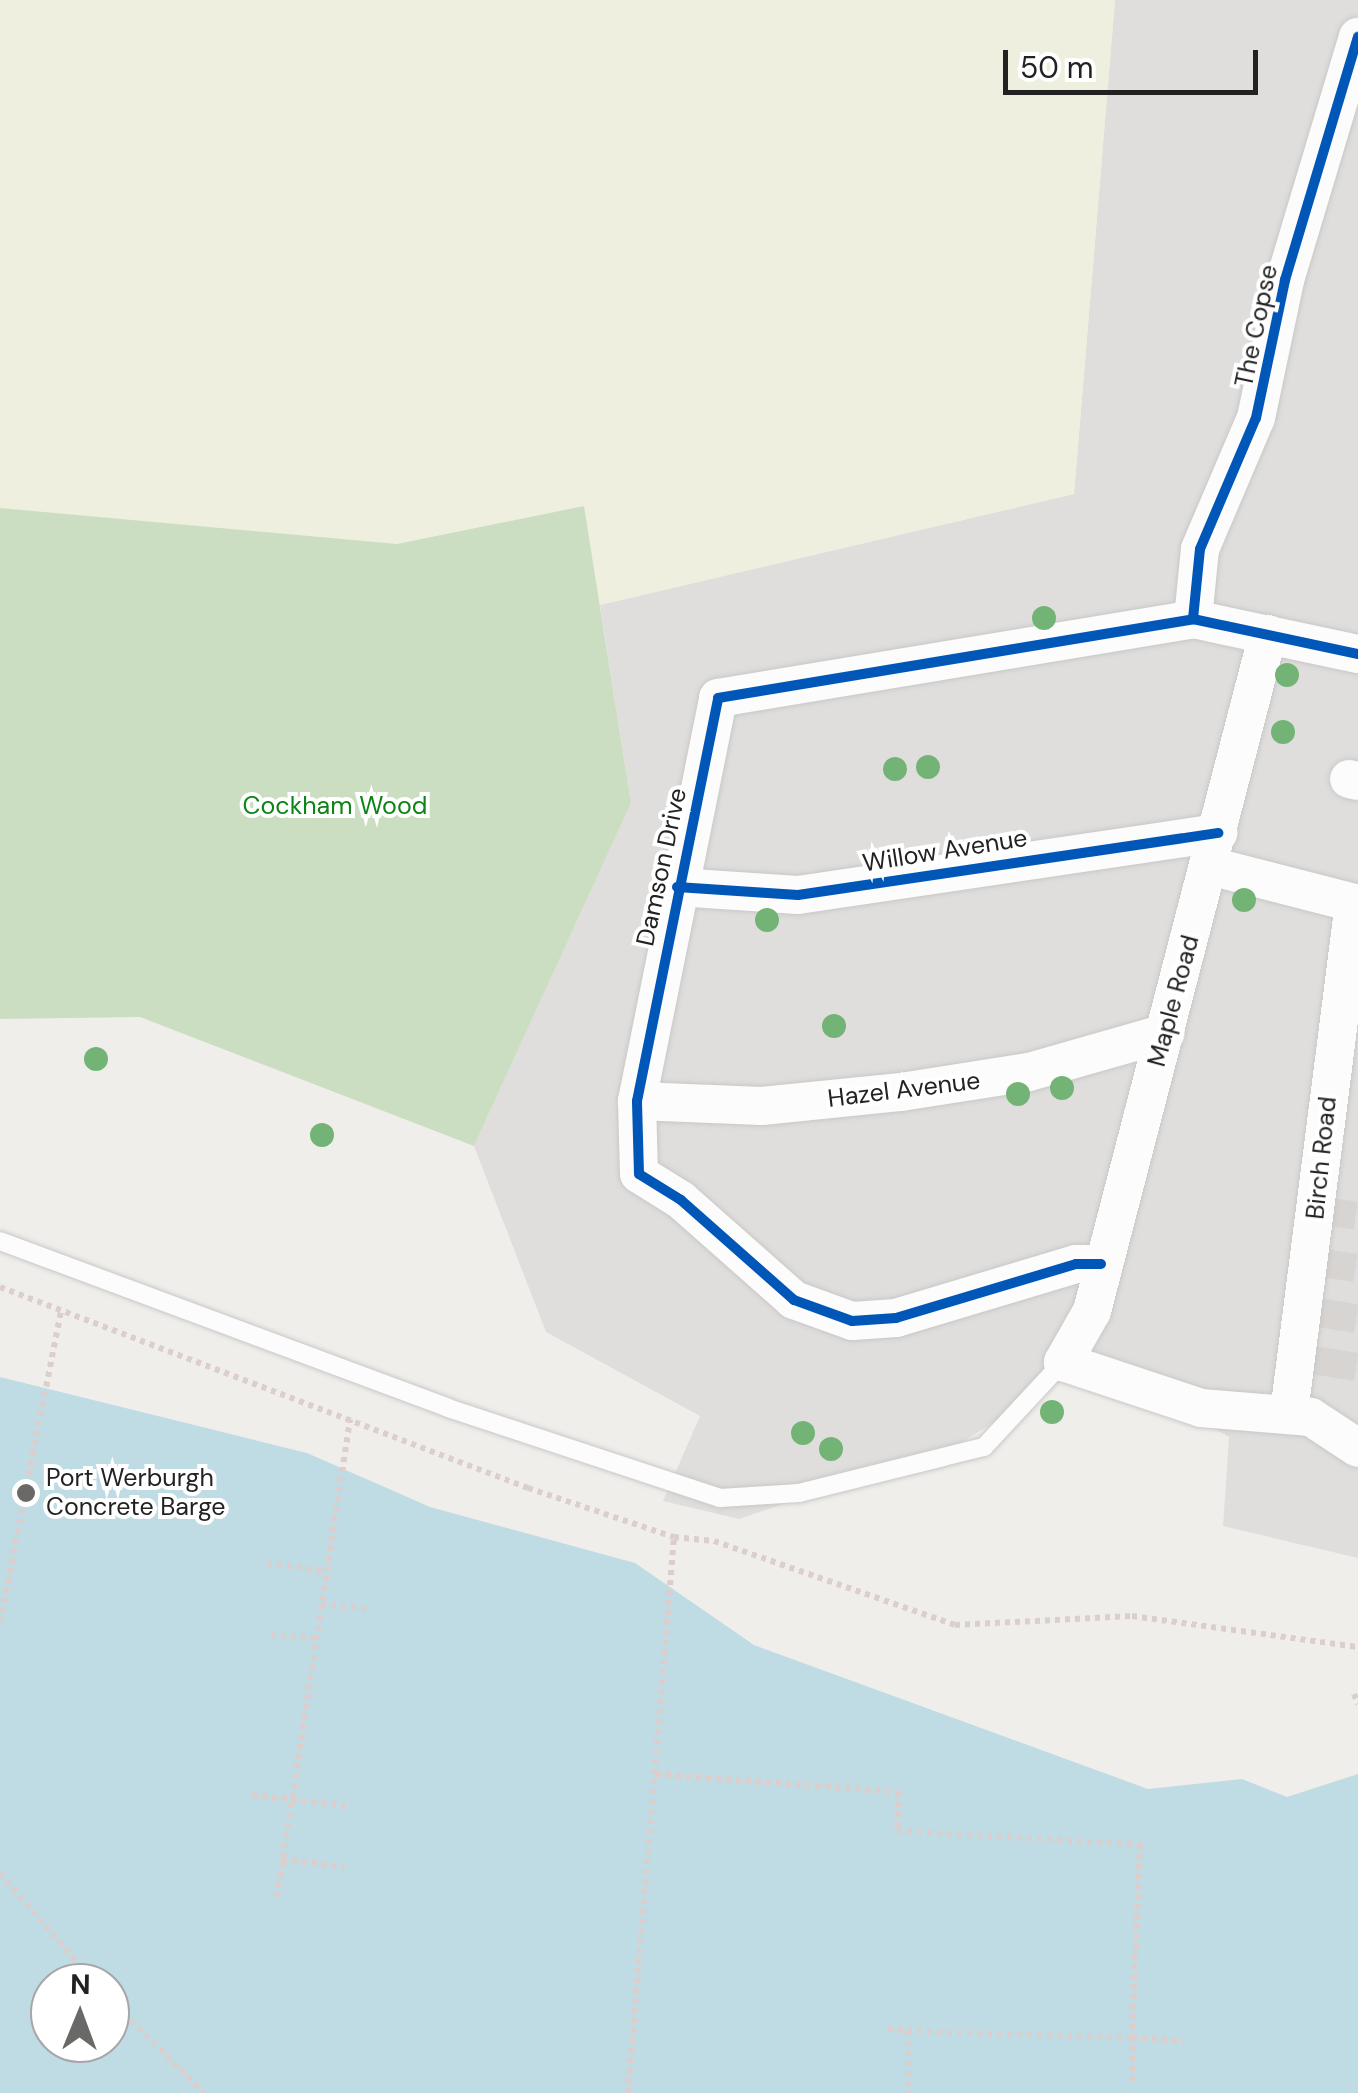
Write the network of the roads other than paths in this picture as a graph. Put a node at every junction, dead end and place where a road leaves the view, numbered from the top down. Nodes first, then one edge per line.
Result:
1 (1358, 37) edge
2 (1193, 620) junction
3 (1268, 634) junction
4 (1358, 654) edge
5 (1214, 849) junction
6 (677, 888) junction
7 (1356, 904) edge
8 (1166, 1033) junction
9 (637, 1101) junction
10 (0, 1241) edge
11 (1101, 1264) junction
12 (1063, 1362) junction
13 (1290, 1412) junction
14 (1358, 1448) edge

1 - 2 street, The Copse
2 - 3 street, Damson Drive
2 - 6 street, Damson Drive
3 - 4 street, Damson Drive
3 - 5 street, Maple Road
5 - 6 street, Willow Avenue
5 - 7 street
5 - 8 street, Maple Road
6 - 9 street, Damson Drive
7 - 13 street, Birch Road
8 - 9 street, Hazel Avenue
8 - 11 street, Maple Road
9 - 11 street, Damson Drive
10 - 12 lane
11 - 12 street, Maple Road
12 - 13 street
13 - 14 street

